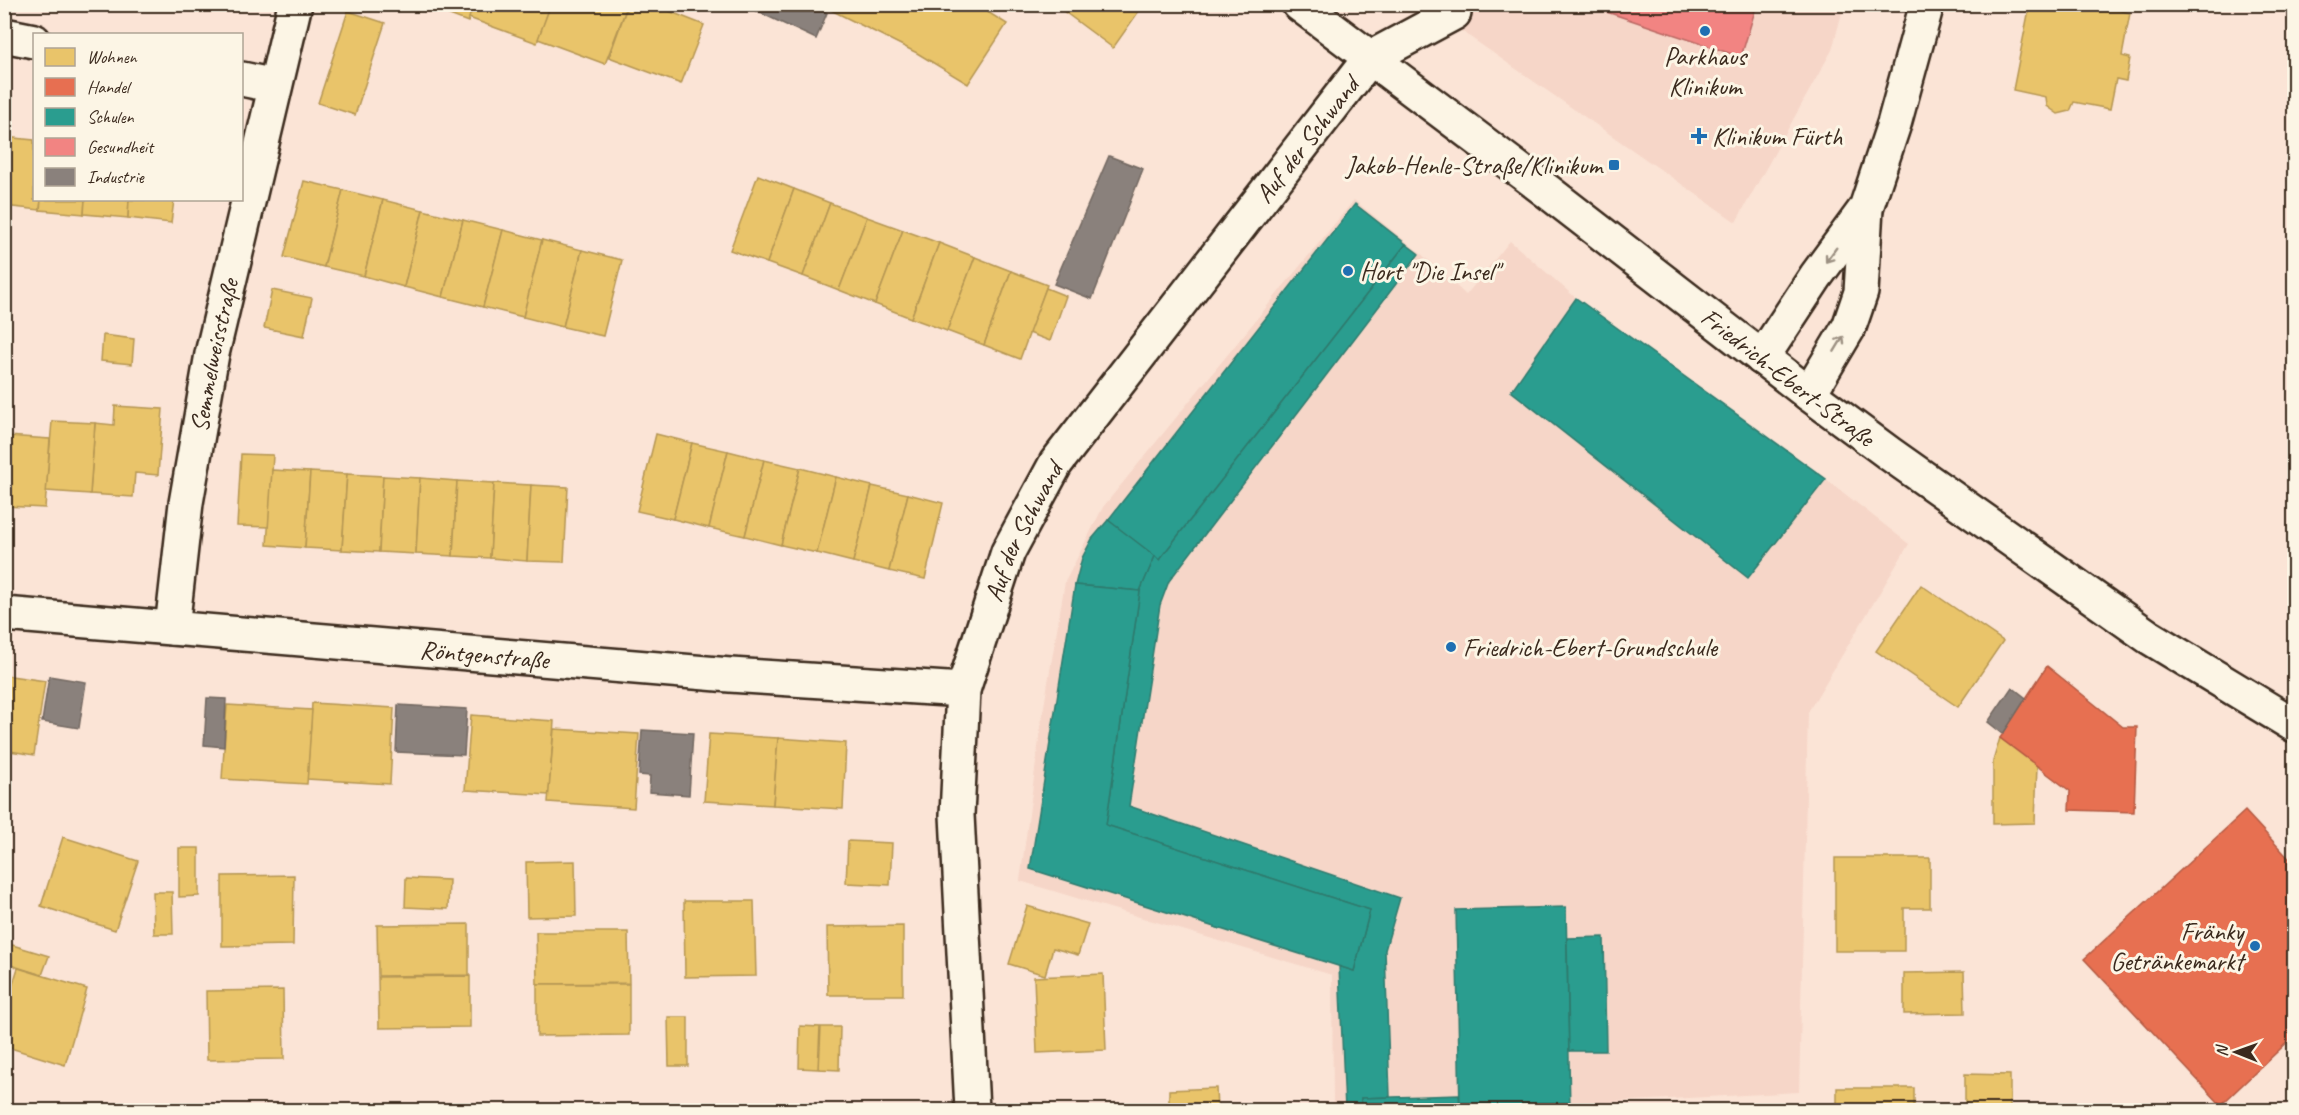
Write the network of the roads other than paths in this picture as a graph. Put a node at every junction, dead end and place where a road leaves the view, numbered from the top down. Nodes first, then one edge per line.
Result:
1 (295, 4) edge
2 (1299, 4) edge
3 (1927, 4) edge
4 (1454, 13) dead end
5 (4, 35) edge
6 (33, 41) edge
7 (1370, 58) junction
8 (243, 80) edge
9 (275, 86) junction
10 (1866, 208) junction
11 (1762, 358) junction
12 (1809, 394) junction
13 (4, 614) edge
14 (171, 628) junction
15 (963, 690) junction
16 (2295, 725) edge
17 (972, 1110) edge

1 - 9 street, Semmelweisstraße
2 - 7 street, Friedrich-Ebert-Straße
3 - 10 street
4 - 7 street
5 - 6 street
7 - 11 street, Friedrich-Ebert-Straße
7 - 15 street, Auf der Schwand
8 - 9 street
9 - 14 street, Semmelweisstraße
10 -> 11 street
12 -> 10 street
11 - 12 street, Friedrich-Ebert-Straße
12 - 16 street, Friedrich-Ebert-Straße
13 - 14 street, Röntgenstraße
14 - 15 street, Röntgenstraße
15 - 17 street, Auf der Schwand

